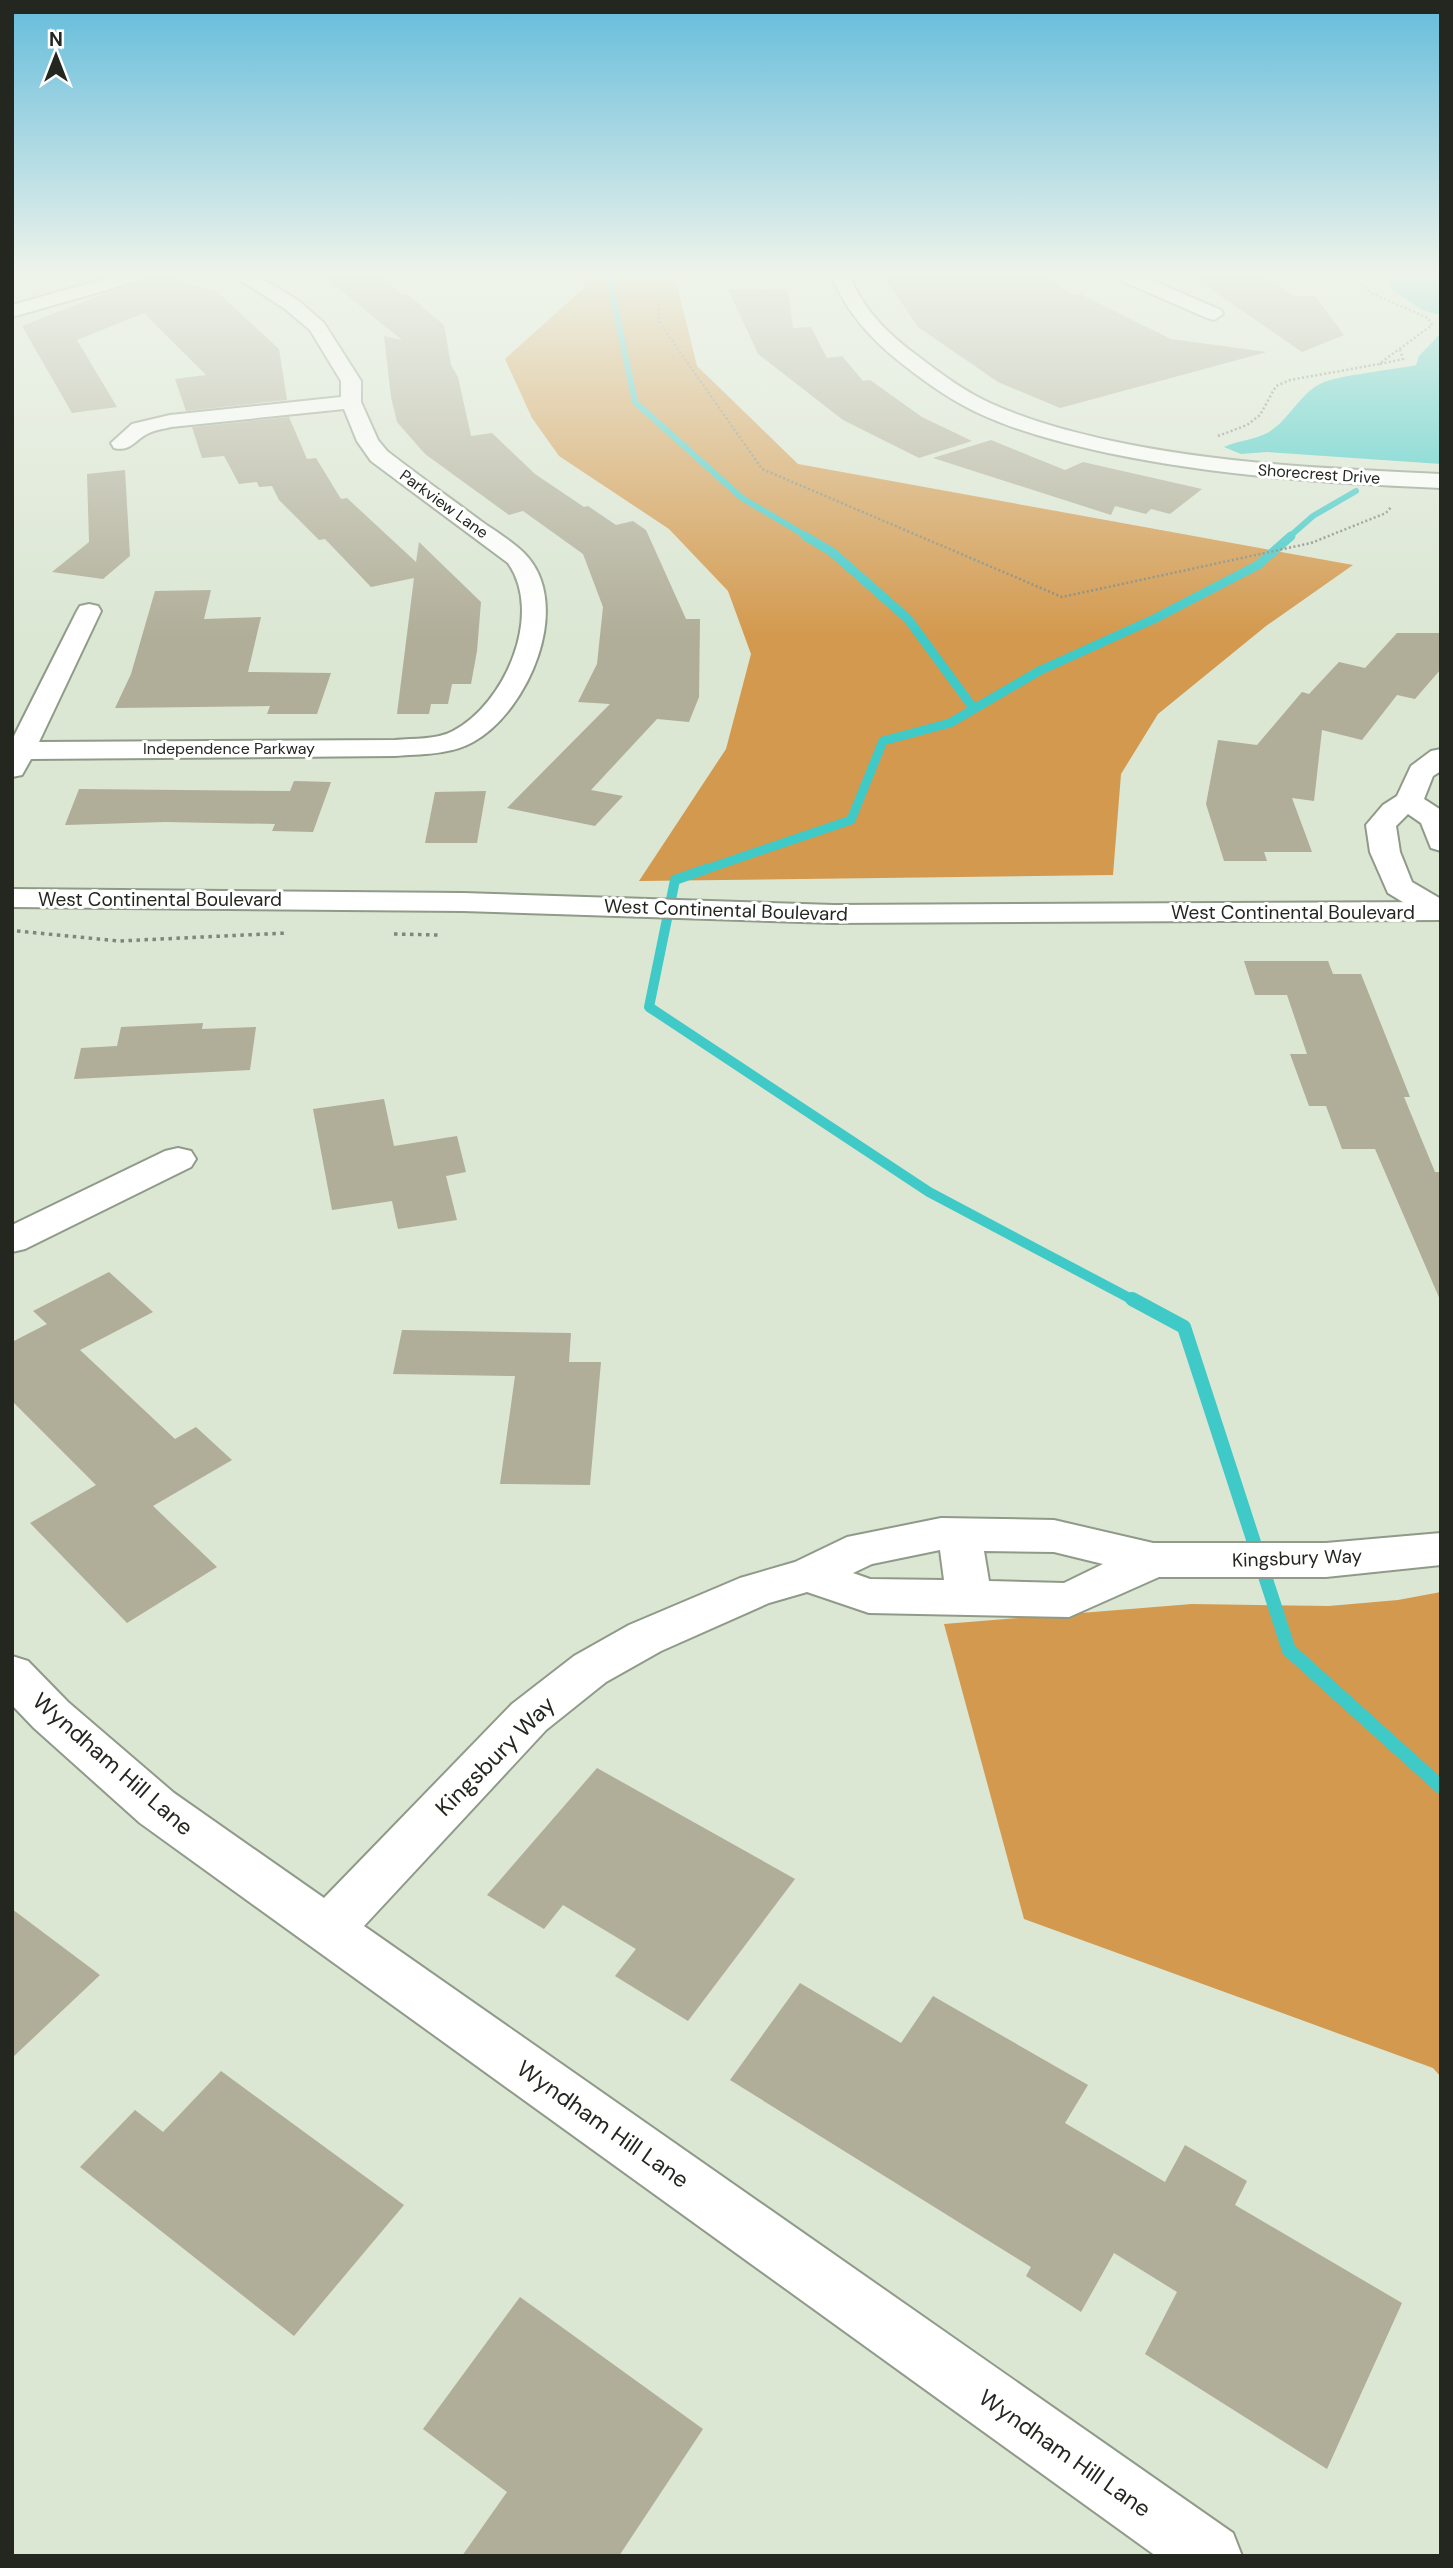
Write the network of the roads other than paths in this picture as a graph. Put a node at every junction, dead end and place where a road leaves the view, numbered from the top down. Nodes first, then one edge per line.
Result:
1 (351, 397) edge
2 (964, 397) edge
3 (351, 402) junction
4 (122, 443) dead end
5 (1441, 481) edge
6 (89, 611) dead end
7 (446, 743) joint
8 (15, 757) edge
9 (1441, 757) edge
10 (1409, 801) junction
11 (1441, 842) edge
12 (12, 898) edge
13 (1441, 917) edge
14 (178, 1159) dead end
15 (12, 1240) edge
16 (960, 1535) junction
17 (1441, 1549) edge
18 (1153, 1560) junction
19 (808, 1575) junction
20 (969, 1598) junction
21 (12, 1674) edge
22 (328, 1929) junction
23 (1210, 2556) edge

1 - 3 street, Parkview Lane
2 - 5 street, Shorecrest Drive
3 - 4 street
3 - 7 street, Parkview Lane
6 - 8 street
7 - 8 street, Independence Parkway
9 - 10 street
10 - 11 street
10 - 13 street
12 - 13 street, West Continental Boulevard
14 - 15 street
16 - 18 street, Kingsbury Way
16 - 19 street, Kingsbury Way
16 - 20 street
17 - 18 street, Kingsbury Way
18 - 20 street, Kingsbury Way
19 - 20 street, Kingsbury Way
19 - 22 street, Kingsbury Way
21 - 22 street, Wyndham Hill Lane
22 - 23 street, Wyndham Hill Lane

